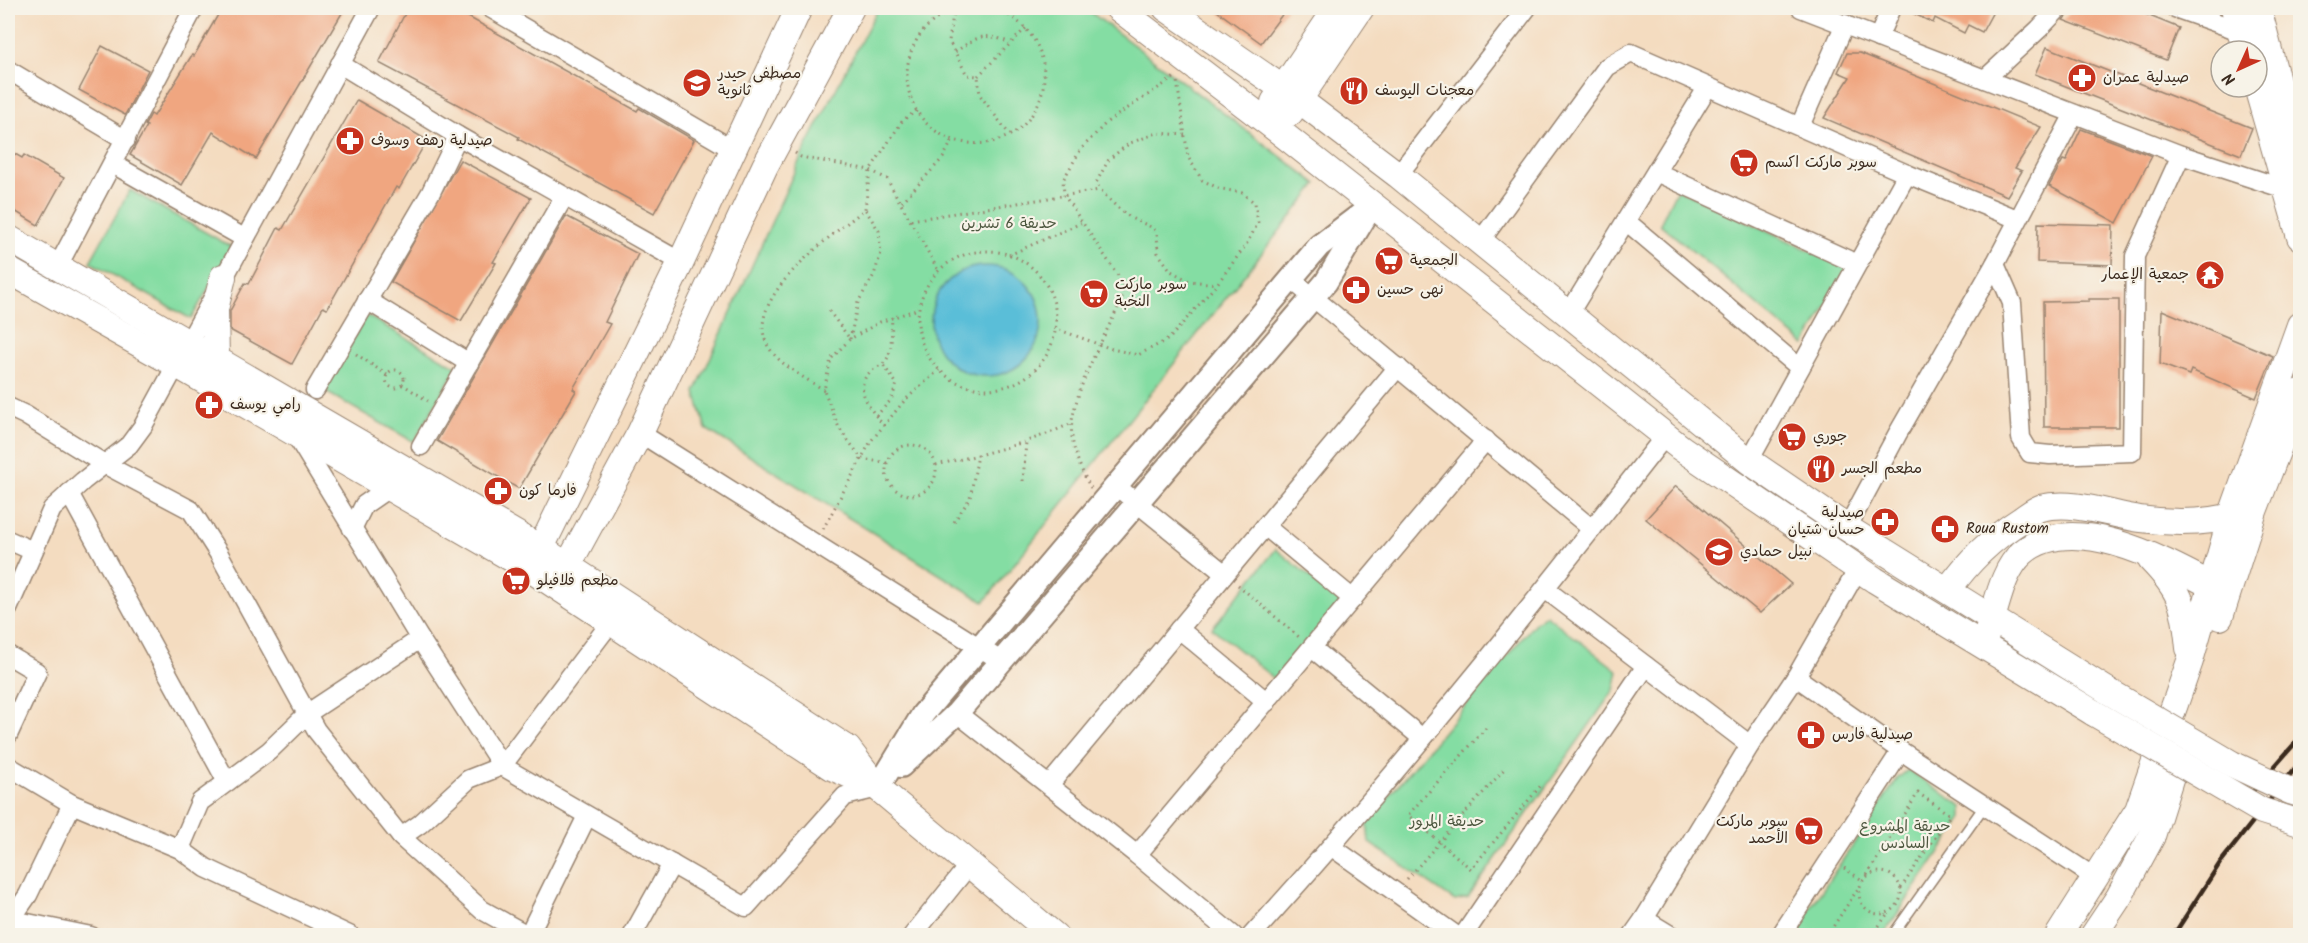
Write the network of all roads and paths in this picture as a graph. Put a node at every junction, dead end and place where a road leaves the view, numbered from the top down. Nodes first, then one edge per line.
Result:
1 (194, 8) edge
2 (371, 8) edge
3 (490, 8) edge
4 (799, 8) edge
5 (851, 8) edge
6 (959, 8) edge
7 (993, 8) edge
8 (1118, 8) edge
9 (1166, 8) edge
10 (1337, 8) edge
11 (1361, 8) edge
12 (1527, 8) edge
13 (1801, 8) edge
14 (1891, 8) edge
15 (2059, 8) edge
16 (2175, 8) edge
17 (2258, 8) edge
18 (954, 9) junction
19 (1845, 24) junction
20 (1027, 27) junction
21 (2240, 30) edge
22 (1878, 38) junction
23 (2261, 39) edge
24 (1010, 44) junction
25 (955, 52) junction
26 (340, 64) junction
27 (8, 70) edge
28 (978, 76) junction
29 (1985, 79) junction
30 (1707, 88) junction
31 (1290, 94) junction
32 (2268, 99) edge
33 (918, 110) junction
34 (2074, 114) junction
35 (1271, 125) junction
36 (1800, 126) junction
37 (1009, 134) junction
38 (1186, 135) junction
39 (458, 136) junction
40 (953, 138) junction
41 (126, 140) junction
42 (779, 141) junction
43 (734, 150) junction
44 (2181, 155) junction
45 (113, 164) junction
46 (765, 166) junction
47 (870, 170) junction
48 (1656, 172) junction
49 (1907, 174) junction
50 (1398, 176) junction
51 (2293, 179) edge
52 (1100, 189) junction
53 (1064, 195) junction
54 (564, 198) junction
55 (902, 203) junction
56 (1372, 206) junction
57 (865, 209) junction
58 (2018, 219) junction
59 (911, 220) junction
60 (1626, 221) junction
61 (1082, 223) junction
62 (2301, 237) edge
63 (8, 238) edge
64 (244, 238) junction
65 (1479, 243) junction
66 (1009, 255) junction
67 (681, 262) junction
68 (1857, 264) junction
69 (1995, 264) junction
70 (58, 266) junction
71 (8, 270) edge
72 (938, 270) junction
73 (223, 277) junction
74 (1291, 279) junction
75 (1217, 284) junction
76 (1314, 297) junction
77 (367, 300) junction
78 (918, 309) junction
79 (829, 311) dead end
80 (1568, 315) junction
81 (892, 317) junction
82 (2301, 325) edge
83 (1054, 328) junction
84 (850, 339) junction
85 (341, 345) junction
86 (1101, 345) junction
87 (182, 354) junction
88 (216, 361) junction
89 (469, 363) junction
90 (883, 365) junction
91 (1398, 367) junction
92 (1800, 368) junction
93 (939, 369) junction
94 (387, 375) junction
95 (402, 384) junction
96 (315, 390) dead end
97 (824, 390) junction
98 (2301, 392) edge
99 (8, 407) edge
100 (441, 410) junction
101 (606, 416) junction
102 (876, 416) junction
103 (1072, 423) junction
104 (884, 426) junction
105 (294, 432) junction
106 (640, 433) junction
107 (1665, 436) junction
108 (1486, 440) junction
109 (1026, 442) junction
110 (421, 446) dead end
111 (978, 455) junction
112 (862, 459) junction
113 (1749, 461) junction
114 (887, 463) junction
115 (106, 465) junction
116 (936, 465) junction
117 (1023, 481) dead end
118 (1116, 486) junction
119 (390, 487) junction
120 (69, 493) junction
121 (1137, 502) junction
122 (1100, 505) junction
123 (2243, 514) junction
124 (954, 522) dead end
125 (1265, 525) junction
126 (1847, 528) junction
127 (352, 529) junction
128 (1592, 529) junction
129 (8, 540) edge
130 (815, 544) junction
131 (33, 551) junction
132 (2143, 552) junction
133 (535, 558) junction
134 (1857, 569) junction
135 (1225, 574) junction
136 (562, 575) junction
137 (1545, 590) junction
138 (1948, 590) junction
139 (2219, 590) junction
140 (1353, 599) junction
141 (8, 609) edge
142 (1993, 619) junction
143 (610, 622) junction
144 (1179, 629) junction
145 (420, 639) junction
146 (1982, 646) junction
147 (980, 648) junction
148 (1312, 648) junction
149 (8, 655) edge
150 (1001, 661) junction
151 (2190, 661) junction
152 (1646, 666) junction
153 (1796, 677) junction
154 (1267, 702) junction
155 (957, 712) junction
156 (308, 713) junction
157 (1486, 728) dead end
158 (8, 735) edge
159 (1422, 738) junction
160 (1750, 745) junction
161 (1901, 751) junction
162 (8, 766) edge
163 (502, 766) junction
164 (1506, 767) dead end
165 (227, 782) junction
166 (1543, 783) dead end
167 (1049, 785) junction
168 (878, 788) junction
169 (2301, 794) edge
170 (72, 804) junction
171 (1985, 805) junction
172 (587, 816) junction
173 (2301, 823) edge
174 (401, 837) junction
175 (1440, 842) junction
176 (1332, 847) junction
177 (180, 849) junction
178 (1137, 855) junction
179 (672, 864) junction
180 (969, 865) junction
181 (1867, 875) junction
182 (2094, 878) junction
183 (1859, 886) junction
184 (1901, 888) junction
185 (1395, 892) junction
186 (1889, 912) junction
187 (1644, 918) junction
188 (8, 919) edge
189 (528, 935) edge
190 (91, 936) edge
191 (351, 936) edge
192 (632, 936) edge
193 (912, 936) edge
194 (1055, 936) edge
195 (1234, 936) edge
196 (1251, 936) edge
197 (1457, 936) edge
198 (1463, 936) edge
199 (1632, 936) edge
200 (1672, 936) edge
201 (1780, 936) edge
202 (1827, 936) edge
203 (1872, 936) edge
204 (1892, 936) edge
205 (2058, 936) edge
206 (2092, 936) edge

1 - 41 street
2 - 26 street
3 - 43 street
4 - 43 main road
5 - 42 main road
6 - 18 path
7 - 20 path
8 - 35 main road
9 - 31 main road
10 - 31 main road
11 - 31 main road
12 - 50 street
13 - 19 street
14 - 22 street
15 - 29 street
16 - 21 street
17 - 23 main road
18 - 25 path
18 - 33 path
19 - 22 street
19 - 36 street
20 - 24 path
20 - 37 path
22 - 29 street
24 - 25 path
24 - 28 path
25 - 28 path
26 - 39 street
26 - 64 street
27 - 41 street
28 - 37 path
29 - 34 street
30 - 36 street
30 - 48 street
30 - 65 street
31 - 35 main road
31 - 50 main road
32 - 51 main road
33 - 40 path
33 - 47 path
34 - 44 street
34 - 58 street
35 - 56 main road
36 - 49 street
37 - 40 path
38 - 52 path
38 - 53 path
38 - 75 path
39 - 54 street
39 - 77 street
40 - 55 path
41 - 45 street
42 - 46 main road
42 - 47 path
43 - 46 main road
43 - 67 main road
44 - 51 street
44 - 69 street
45 - 64 street
45 - 70 street
46 - 106 main road
47 - 55 path
47 - 57 path
48 - 60 street
48 - 68 street
49 - 58 street
49 - 68 street
50 - 56 main road
50 - 65 main road
51 - 62 main road
52 - 53 path
52 - 75 path
53 - 59 path
53 - 61 path
54 - 67 street
54 - 89 street
55 - 59 path
56 - 74 street
56 - 76 street
56 - 107 main road
57 - 84 path
57 - 97 path
58 - 69 street
59 - 72 path
60 - 80 street
60 - 92 street
61 - 66 path
61 - 86 path
63 - 70 main road
64 - 73 street
65 - 80 main road
66 - 72 path
66 - 83 path
67 - 101 main road
68 - 92 street
69 - 126 street
70 - 87 main road
71 - 87 main road
72 - 78 path
73 - 87 street
73 - 88 main road
74 - 76 street
74 - 118 street
75 - 86 path
76 - 91 street
76 - 121 street
77 - 85 street
77 - 89 street
78 - 81 path
78 - 93 path
79 - 84 path
80 - 113 main road
81 - 84 path
81 - 90 path
82 - 123 main road
83 - 86 path
83 - 93 path
84 - 97 path
85 - 94 path
85 - 96 street
86 - 103 path
87 - 88 main road
87 - 105 main road
87 - 115 street
88 - 133 main road
89 - 100 street
90 - 102 path
90 - 102 path
91 - 108 street
91 - 125 street
92 - 113 street
93 - 104 path
94 - 95 path
94 - 95 path
95 - 100 path
97 - 112 path
98 - 123 main road
99 - 115 street
100 - 110 street
101 - 106 main road
101 - 133 main road
102 - 104 path
103 - 109 path
103 - 122 path
104 - 112 path
105 - 119 main road
105 - 127 street
106 - 130 street
106 - 136 main road
107 - 128 street
107 - 134 main road
108 - 128 street
108 - 140 street
109 - 111 path
109 - 117 path
111 - 116 path
111 - 124 path
112 - 114 path
112 - 130 path
113 - 126 main road
114 - 116 path
114 - 116 path
115 - 120 street
115 - 156 street
118 - 121 street
118 - 122 street
119 - 127 street
119 - 133 main road
120 - 131 street
120 - 165 street
121 - 135 street
121 - 150 street
122 - 147 street
123 - 138 main road
123 - 139 main road
125 - 135 street
125 - 140 street
126 - 138 main road
127 - 145 street
128 - 137 street
129 - 131 street
130 - 147 street
131 - 141 street
132 - 139 main road
132 - 142 main road
132 - 151 main road
133 - 136 main road
134 - 146 main road
134 - 153 street
135 - 144 street
135 - 148 path
136 - 143 main road
136 - 168 main road
137 - 152 street
137 - 159 street
138 - 142 main road
139 - 151 main road
139 - 206 main road
140 - 148 street
142 - 146 main road
142 - 169 main road, bridge
143 - 163 street
143 - 168 main road
144 - 154 street
144 - 167 street
145 - 156 street
145 - 163 street
146 - 173 main road, bridge
147 - 150 street
147 - 168 street
148 - 154 street
148 - 159 street
149 - 158 street
150 - 155 street
151 - 182 main road
152 - 160 street
152 - 198 street
153 - 160 street
153 - 161 street
154 - 178 street
155 - 167 street
155 - 168 street
156 - 165 street
156 - 174 street
157 - 175 path
159 - 176 street
160 - 187 street
161 - 171 street
161 - 201 street
162 - 170 street
163 - 172 street
163 - 174 street
164 - 175 path
165 - 177 street
166 - 175 path
167 - 178 street
168 - 179 street
168 - 180 main road
170 - 177 street
170 - 188 street
171 - 182 street
171 - 204 lane
172 - 179 street
172 - 189 street
174 - 189 street
175 - 185 path
176 - 185 street
176 - 196 street
177 - 191 street
178 - 195 street
179 - 192 street
180 - 193 street
180 - 194 main road
181 - 183 path
181 - 184 path
181 - 184 path
182 - 205 main road
183 - 186 path
183 - 202 path
184 - 186 path
185 - 197 street
186 - 203 path
187 - 199 street
187 - 200 street
188 - 190 street

